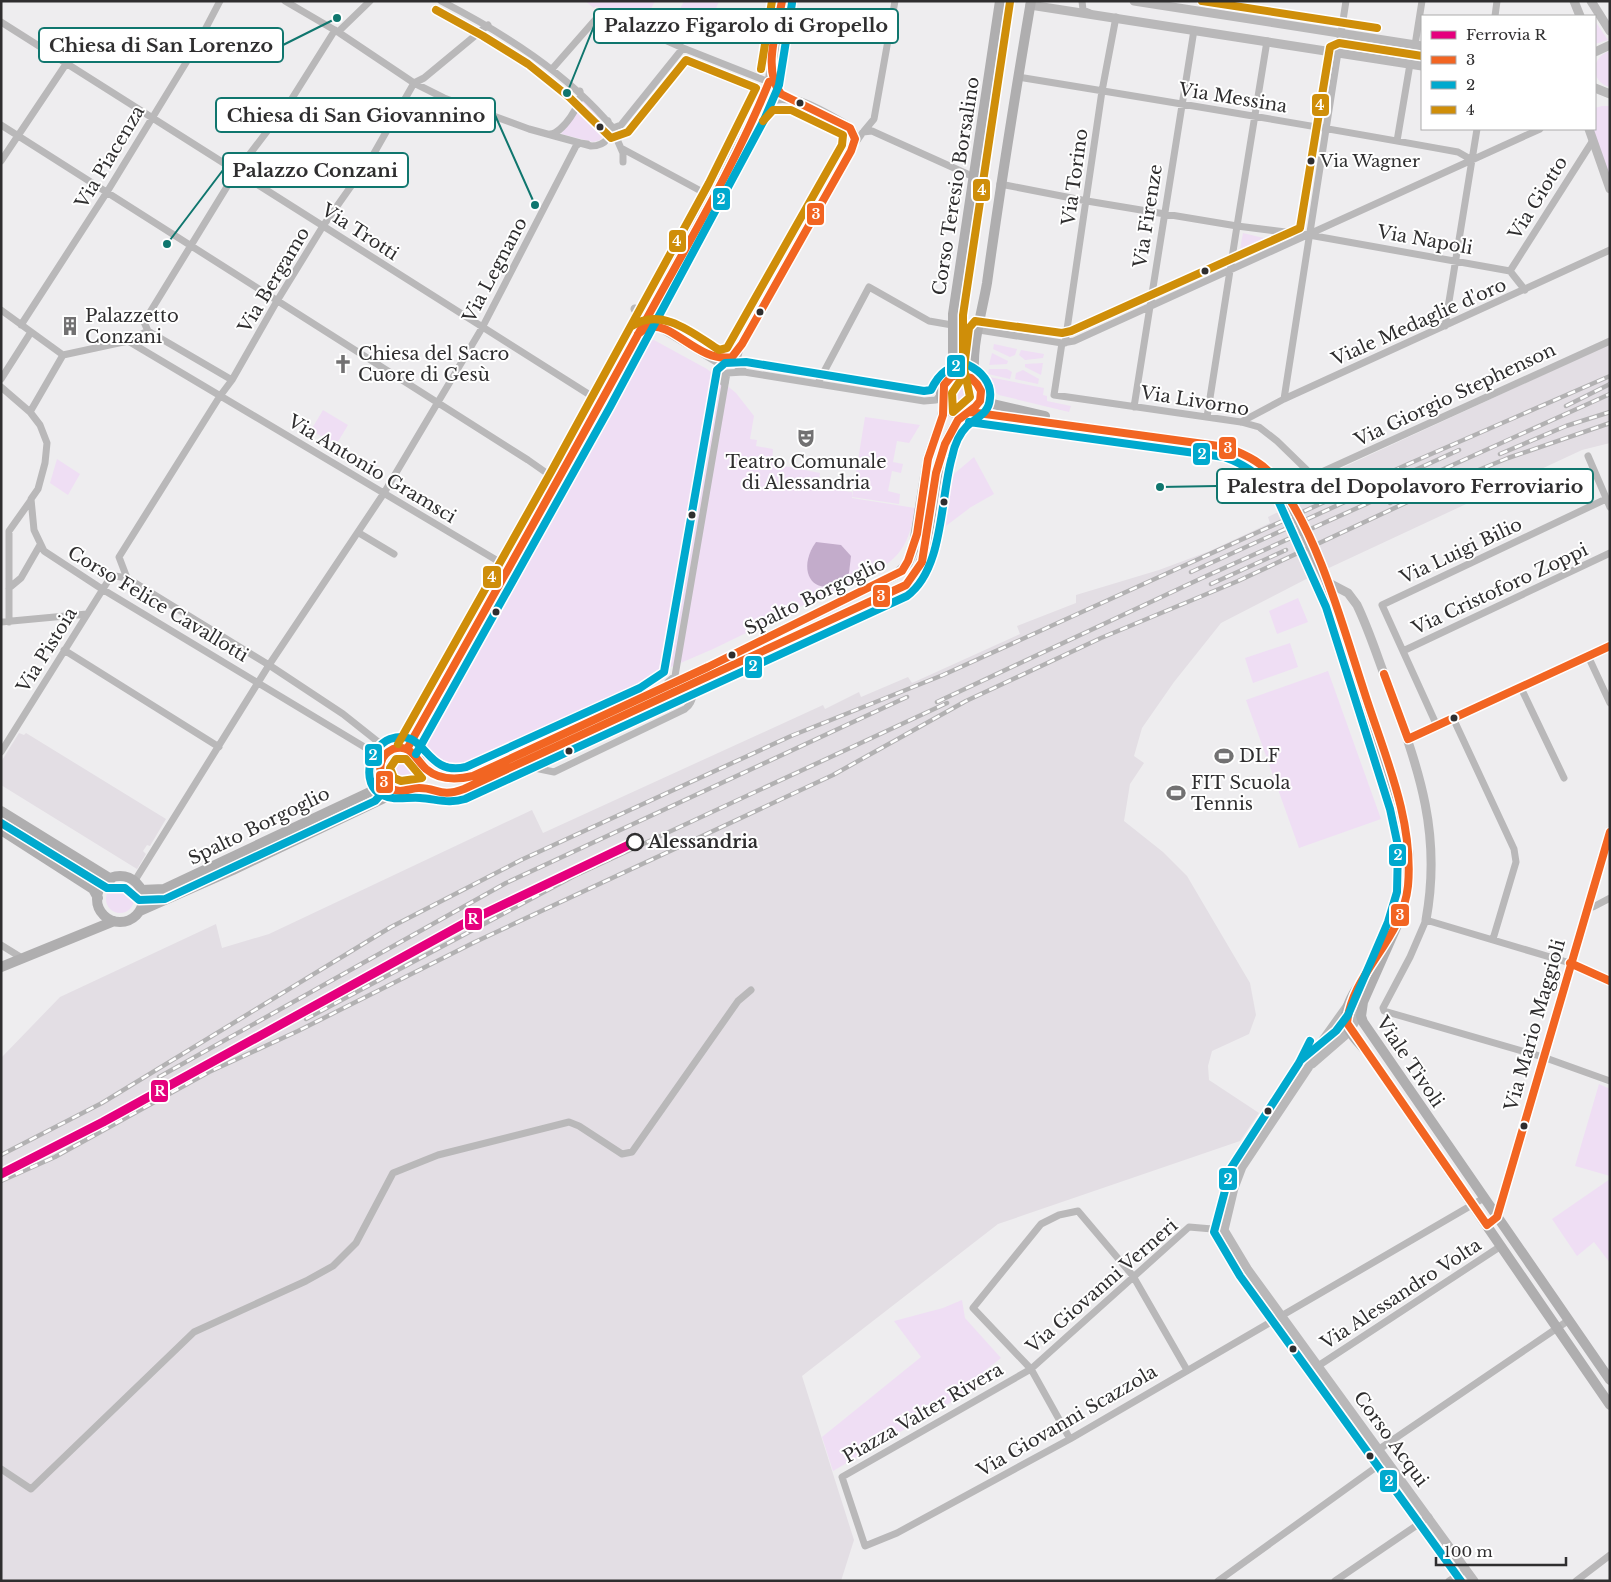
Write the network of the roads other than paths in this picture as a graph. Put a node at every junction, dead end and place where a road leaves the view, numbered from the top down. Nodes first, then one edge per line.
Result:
1 (220, 1) edge
2 (285, 1) edge
3 (370, 1) edge
4 (441, 1) edge
5 (782, 1) edge
6 (895, 1) edge
7 (1000, 1) edge
8 (1082, 1) edge
9 (1134, 1) edge
10 (1346, 1) edge
11 (1422, 1) edge
12 (1497, 1) edge
13 (1574, 1) edge
14 (1591, 1) edge
15 (1028, 2) edge
16 (1092, 13) junction
17 (1421, 15) edge
18 (1494, 15) edge
19 (1580, 15) edge
20 (1421, 16) edge
21 (1116, 17) junction
22 (1, 22) edge
23 (488, 25) junction
24 (1194, 30) junction
25 (1609, 30) edge
26 (337, 31) junction
27 (1341, 33) junction
28 (1267, 41) junction
29 (1419, 45) edge
30 (1610, 45) edge
31 (683, 48) junction
32 (1596, 51) edge
33 (1338, 53) junction
34 (66, 64) junction
35 (1410, 64) junction
36 (1421, 66) edge
37 (552, 69) junction
38 (771, 71) junction
39 (1018, 77) junction
40 (769, 82) junction
41 (414, 83) junction
42 (1596, 88) edge
43 (580, 91) junction
44 (1102, 91) junction
45 (1608, 94) edge
46 (796, 100) junction
47 (1180, 106) junction
48 (755, 116) junction
49 (1254, 117) junction
50 (152, 118) junction
51 (608, 121) junction
52 (1, 125) edge
53 (1326, 128) junction
54 (1477, 130) edge
55 (1538, 130) edge
56 (1588, 130) edge
57 (545, 133) junction
58 (862, 133) junction
59 (17, 135) junction
60 (1397, 141) junction
61 (1592, 142) junction
62 (587, 144) junction
63 (620, 148) junction
64 (849, 155) junction
65 (1472, 160) junction
66 (1, 161) edge
67 (622, 162) dead end
68 (236, 172) junction
69 (974, 177) junction
70 (1000, 184) junction
71 (1610, 189) edge
72 (107, 192) junction
73 (705, 193) junction
74 (1087, 201) junction
75 (1164, 213) junction
76 (324, 226) junction
77 (1237, 226) junction
78 (808, 228) junction
79 (1309, 235) junction
80 (190, 245) junction
81 (805, 250) dead end
82 (1610, 250) edge
83 (1456, 260) junction
84 (1230, 271) junction
85 (1510, 271) junction
86 (1525, 290) junction
87 (277, 301) junction
88 (1148, 308) junction
89 (635, 309) dead end
90 (1, 310) edge
91 (646, 318) junction
92 (21, 325) junction
93 (952, 325) junction
94 (1445, 326) junction
95 (482, 328) junction
96 (661, 328) junction
97 (979, 330) junction
98 (148, 331) junction
99 (31, 332) junction
100 (638, 334) junction
101 (128, 341) junction
102 (1610, 341) edge
103 (1064, 343) junction
104 (742, 344) junction
105 (63, 355) junction
106 (716, 360) junction
107 (744, 372) junction
108 (952, 376) junction
109 (1, 378) edge
110 (232, 380) junction
111 (974, 380) junction
112 (724, 382) junction
113 (818, 383) junction
114 (1, 387) edge
115 (980, 390) junction
116 (1054, 395) joint
117 (220, 396) junction
118 (943, 399) junction
119 (1284, 399) junction
120 (601, 402) junction
121 (437, 403) junction
122 (1134, 406) junction
123 (30, 412) junction
124 (967, 413) junction
125 (1207, 418) junction
126 (1240, 422) junction
127 (1080, 426) junction
128 (1588, 456) dead end
129 (1313, 476) joint
130 (558, 481) junction
131 (384, 493) junction
132 (32, 499) junction
133 (1606, 500) junction
134 (1610, 507) edge
135 (5, 532) edge
136 (359, 533) junction
137 (40, 545) junction
138 (1610, 553) edge
139 (394, 554) dead end
140 (508, 567) junction
141 (127, 578) junction
142 (1327, 582) junction
143 (9, 588) junction
144 (102, 589) junction
145 (87, 614) junction
146 (5, 622) edge
147 (1610, 646) edge
148 (64, 650) junction
149 (1403, 651) junction
150 (1588, 656) junction
151 (269, 665) junction
152 (701, 680) junction
153 (259, 682) junction
154 (1521, 688) junction
155 (645, 696) junction
156 (1610, 703) edge
157 (1454, 718) junction
158 (1437, 726) junction
159 (1408, 739) junction
160 (539, 746) junction
161 (219, 747) junction
162 (394, 748) junction
163 (407, 749) junction
164 (1, 752) edge
165 (530, 760) junction
166 (421, 764) junction
167 (517, 765) junction
168 (380, 769) junction
169 (539, 770) junction
170 (1564, 778) dead end
171 (404, 790) junction
172 (1, 811) edge
173 (1, 830) edge
174 (1610, 831) edge
175 (111, 879) junction
176 (134, 882) junction
177 (141, 890) junction
178 (1610, 898) edge
179 (99, 903) junction
180 (1587, 905) junction
181 (140, 911) junction
182 (1426, 920) junction
183 (114, 921) junction
184 (76, 936) junction
185 (1492, 939) junction
186 (1, 945) edge
187 (1387, 946) junction
188 (22, 958) junction
189 (1570, 963) junction
190 (1, 967) edge
191 (1610, 981) edge
192 (751, 990) dead end
193 (1349, 1003) junction
194 (1362, 1007) junction
195 (1350, 1031) junction
196 (1332, 1047) junction
197 (1368, 1053) junction
198 (1543, 1057) junction
199 (1308, 1068) junction
200 (1610, 1082) edge
201 (1484, 1198) junction
202 (1473, 1205) junction
203 (1497, 1216) junction
204 (1487, 1225) junction
205 (1224, 1230) junction
206 (1501, 1246) junction
207 (1134, 1276) junction
208 (1282, 1316) junction
209 (1569, 1320) junction
210 (1556, 1328) junction
211 (1318, 1366) junction
212 (1031, 1369) junction
213 (1186, 1370) junction
214 (1610, 1380) edge
215 (1610, 1405) edge
216 (1070, 1439) junction
217 (1378, 1450) junction
218 (1386, 1460) junction
219 (1, 1470) edge
220 (1429, 1518) junction
221 (865, 1546) joint
222 (1610, 1555) edge
223 (1466, 1570) junction
224 (1218, 1581) edge
225 (1335, 1581) edge
226 (1449, 1581) edge
227 (1474, 1581) edge
228 (1576, 1581) edge

1 - 50 street, Via Piacenza
2 - 26 street
3 - 26 street
4 - 23 street
5 - 38 street
6 - 58 street
7 - 69 main road, Corso Teresio Borsalino
8 - 16 street
9 - 27 street
10 - 27 street
11 - 17 street
12 - 18 street
13 - 19 street
14 - 25 street
15 - 16 street
15 - 39 main road
16 - 21 street
20 - 29 street
21 - 24 street
21 - 44 street, Via Torino
22 - 34 street, Via Trotti
23 - 37 street
23 - 41 street, Via Bergamo
24 - 28 street
24 - 47 street, Via Firenze
26 - 41 street
26 - 68 street
27 - 29 street
27 - 33 street
28 - 33 street
28 - 49 street
30 - 32 street
31 - 37 street
31 - 40 street
31 - 51 street
33 - 35 street
33 - 53 street
34 - 50 street, Via Trotti
34 - 59 street
35 - 36 street
35 - 60 street
37 - 43 street
38 - 40 street
38 - 46 street
39 - 44 street, Via Messina
39 - 70 main road
40 - 48 street
41 - 57 street
41 - 76 street, Via Bergamo
42 - 45 street
43 - 51 street
43 - 57 street
44 - 47 street, Via Messina
44 - 74 street, Via Torino
46 - 48 street
46 - 64 street
47 - 49 street, Via Messina
47 - 75 street, Via Firenze
48 - 73 street
49 - 53 street, Via Messina
49 - 77 street
50 - 68 street, Via Trotti
50 - 72 street, Via Piacenza
51 - 62 street
51 - 63 street
52 - 59 street
53 - 60 street, Via Messina
53 - 79 street
54 - 65 street
55 - 65 street
56 - 61 street
57 - 62 street
58 - 64 street
58 - 69 street
59 - 66 street
59 - 72 street
60 - 65 street, Via Messina
61 - 71 street
61 - 85 street, Via Giotto
62 - 95 street, Via Legnano
63 - 67 street
63 - 73 street
64 - 78 street
65 - 79 street
65 - 83 street
68 - 76 street, Via Trotti
68 - 80 street
69 - 93 main road, Corso Teresio Borsalino
70 - 74 street
70 - 97 main road
72 - 80 street
72 - 92 street, Via Piacenza
73 - 91 street
74 - 75 street
74 - 103 street, Via Torino
75 - 77 street
75 - 88 street, Via Firenze
76 - 87 street, Via Bergamo
76 - 95 street, Via Trotti
77 - 79 street, Via Napoli
77 - 84 street
78 - 81 street
78 - 104 street
79 - 83 street, Via Napoli
79 - 84 street
79 - 119 street
80 - 87 street
80 - 98 street
82 - 86 street, Viale Medaglie d'oro
83 - 85 street, Via Napoli
83 - 94 street
84 - 88 street
84 - 125 street
85 - 86 street
86 - 94 street, Viale Medaglie d'oro
87 - 110 street, Via Bergamo
87 - 121 street
88 - 103 street
88 - 122 street, Via Firenze
89 - 91 street
90 - 92 street
91 - 96 street
91 - 100 street
92 - 99 street
93 - 108 main road, Corso Teresio Borsalino
93 - 113 street
94 - 119 street, Viale Medaglie d'oro
95 - 120 street, Via Trotti
95 - 121 street, Via Legnano
96 - 100 street
96 - 106 street
97 - 103 street
97 - 111 main road
98 - 101 street
98 - 110 street
99 - 105 street
99 - 109 street
100 - 120 street
101 - 105 street
101 - 117 street, Via Antonio Gramsci
102 - 129 street, Via Giorgio Stephenson
103 - 116 street, Via Torino
104 - 106 street
104 - 107 street
105 - 123 street
106 - 112 street
107 - 112 street
107 - 113 street
108 - 111 main road
108 - 118 main road
110 - 117 street, Via Bergamo
111 - 115 main road
112 - 155 street
113 - 118 street
114 - 123 street, Corso Felice Cavallotti
115 - 124 main road
115 - 127 main road
116 - 122 street, Via Livorno
117 - 131 street, Via Antonio Gramsci
117 - 141 street, Corso Felice Cavallotti
118 - 124 main road
118 - 155 main road, Spalto Borgoglio
119 - 126 street, Viale Medaglie d'oro
120 - 130 street
121 - 130 street
121 - 131 street, Via Legnano
122 - 125 street, Via Livorno
123 - 132 street, Corso Felice Cavallotti
124 - 127 main road
124 - 152 main road, Spalto Borgoglio
125 - 126 street, Via Livorno
126 - 129 street, Via Livorno
127 - 142 main road, bridge
128 - 133 street
130 - 140 street
131 - 136 street, Via Legnano
131 - 140 street, Via Antonio Gramsci
132 - 135 street
132 - 137 street, Corso Felice Cavallotti
133 - 134 street
133 - 149 street, Via Luigi Bilio
135 - 143 street
136 - 139 street
136 - 151 street, Via Legnano
137 - 143 street
137 - 144 street, Corso Felice Cavallotti
138 - 149 street, Via Cristoforo Zoppi
140 - 163 street
141 - 144 street
141 - 151 street, Corso Felice Cavallotti
142 - 159 street
142 - 187 main road
143 - 146 street
144 - 145 street, Via Pistoia
144 - 153 street, Corso Felice Cavallotti
145 - 146 street
145 - 148 street, Via Pistoia
147 - 150 street
148 - 161 street
148 - 164 street, Via Pistoia
149 - 158 street
150 - 154 street
150 - 156 street
151 - 153 street, Via Legnano
151 - 162 street, Corso Felice Cavallotti
152 - 165 main road, Spalto Borgoglio
152 - 169 street
153 - 161 street, Via Legnano
153 - 168 street, Corso Felice Cavallotti
154 - 157 street
154 - 170 street
155 - 160 main road, Spalto Borgoglio
157 - 158 street
157 - 185 street
158 - 159 street
159 - 182 street
160 - 165 street
160 - 166 main road, Spalto Borgoglio
161 - 176 street, Via Legnano
162 - 163 main road
162 - 168 main road
163 - 166 main road
165 - 167 main road, Spalto Borgoglio
165 - 169 street
166 - 171 main road
167 - 169 street
167 - 171 main road, Spalto Borgoglio
168 - 171 main road
168 - 177 main road, Spalto Borgoglio
171 - 181 main road, Spalto Borgoglio
172 - 175 main road
173 - 179 main road
174 - 180 street, Via Mario Maggioli
175 - 176 main road
175 - 179 main road
176 - 177 main road
177 - 181 main road
178 - 180 street
179 - 183 main road
179 - 184 main road
180 - 189 street, Via Mario Maggioli
181 - 183 main road, Spalto Borgoglio
182 - 185 street
182 - 198 street
183 - 184 main road, Spalto Borgoglio
184 - 188 main road
185 - 189 street
186 - 188 street
187 - 193 main road
187 - 194 main road, Viale Tivoli
188 - 190 main road
189 - 191 street
189 - 198 street, Via Mario Maggioli
192 - 219 street
193 - 195 main road, Viale Tivoli
193 - 199 street
194 - 195 street
194 - 201 main road, Viale Tivoli
195 - 196 street
195 - 197 main road, Viale Tivoli
196 - 197 street
196 - 199 street
197 - 202 main road, Viale Tivoli
198 - 200 street
198 - 203 street, Via Mario Maggioli
199 - 205 street
201 - 202 street
201 - 203 main road, Viale Tivoli
202 - 204 main road, Viale Tivoli
202 - 208 street
203 - 204 street
203 - 209 main road, Viale Tivoli
204 - 206 main road, Viale Tivoli
205 - 207 street, Via Giovanni Verneri
205 - 208 street, Corso Acqui
206 - 210 main road, Viale Tivoli
206 - 211 street, Via Alessandro Volta
207 - 212 street, Via Giovanni Verneri
207 - 212 street
207 - 213 street
208 - 211 street, Corso Acqui
208 - 213 street, Via Giovanni Scazzola
209 - 210 street
209 - 214 main road, Viale Tivoli
210 - 215 main road, Viale Tivoli
210 - 217 street
211 - 217 street, Corso Acqui
212 - 216 street
212 - 221 street, Piazza Valter Rivera
213 - 216 street, Via Giovanni Scazzola
216 - 221 street, Via Giovanni Scazzola
217 - 218 street, Corso Acqui
218 - 220 street, Corso Acqui
218 - 224 street
220 - 223 street, Corso Acqui
220 - 225 street
222 - 228 street
223 - 226 street
223 - 227 street, Corso Acqui

